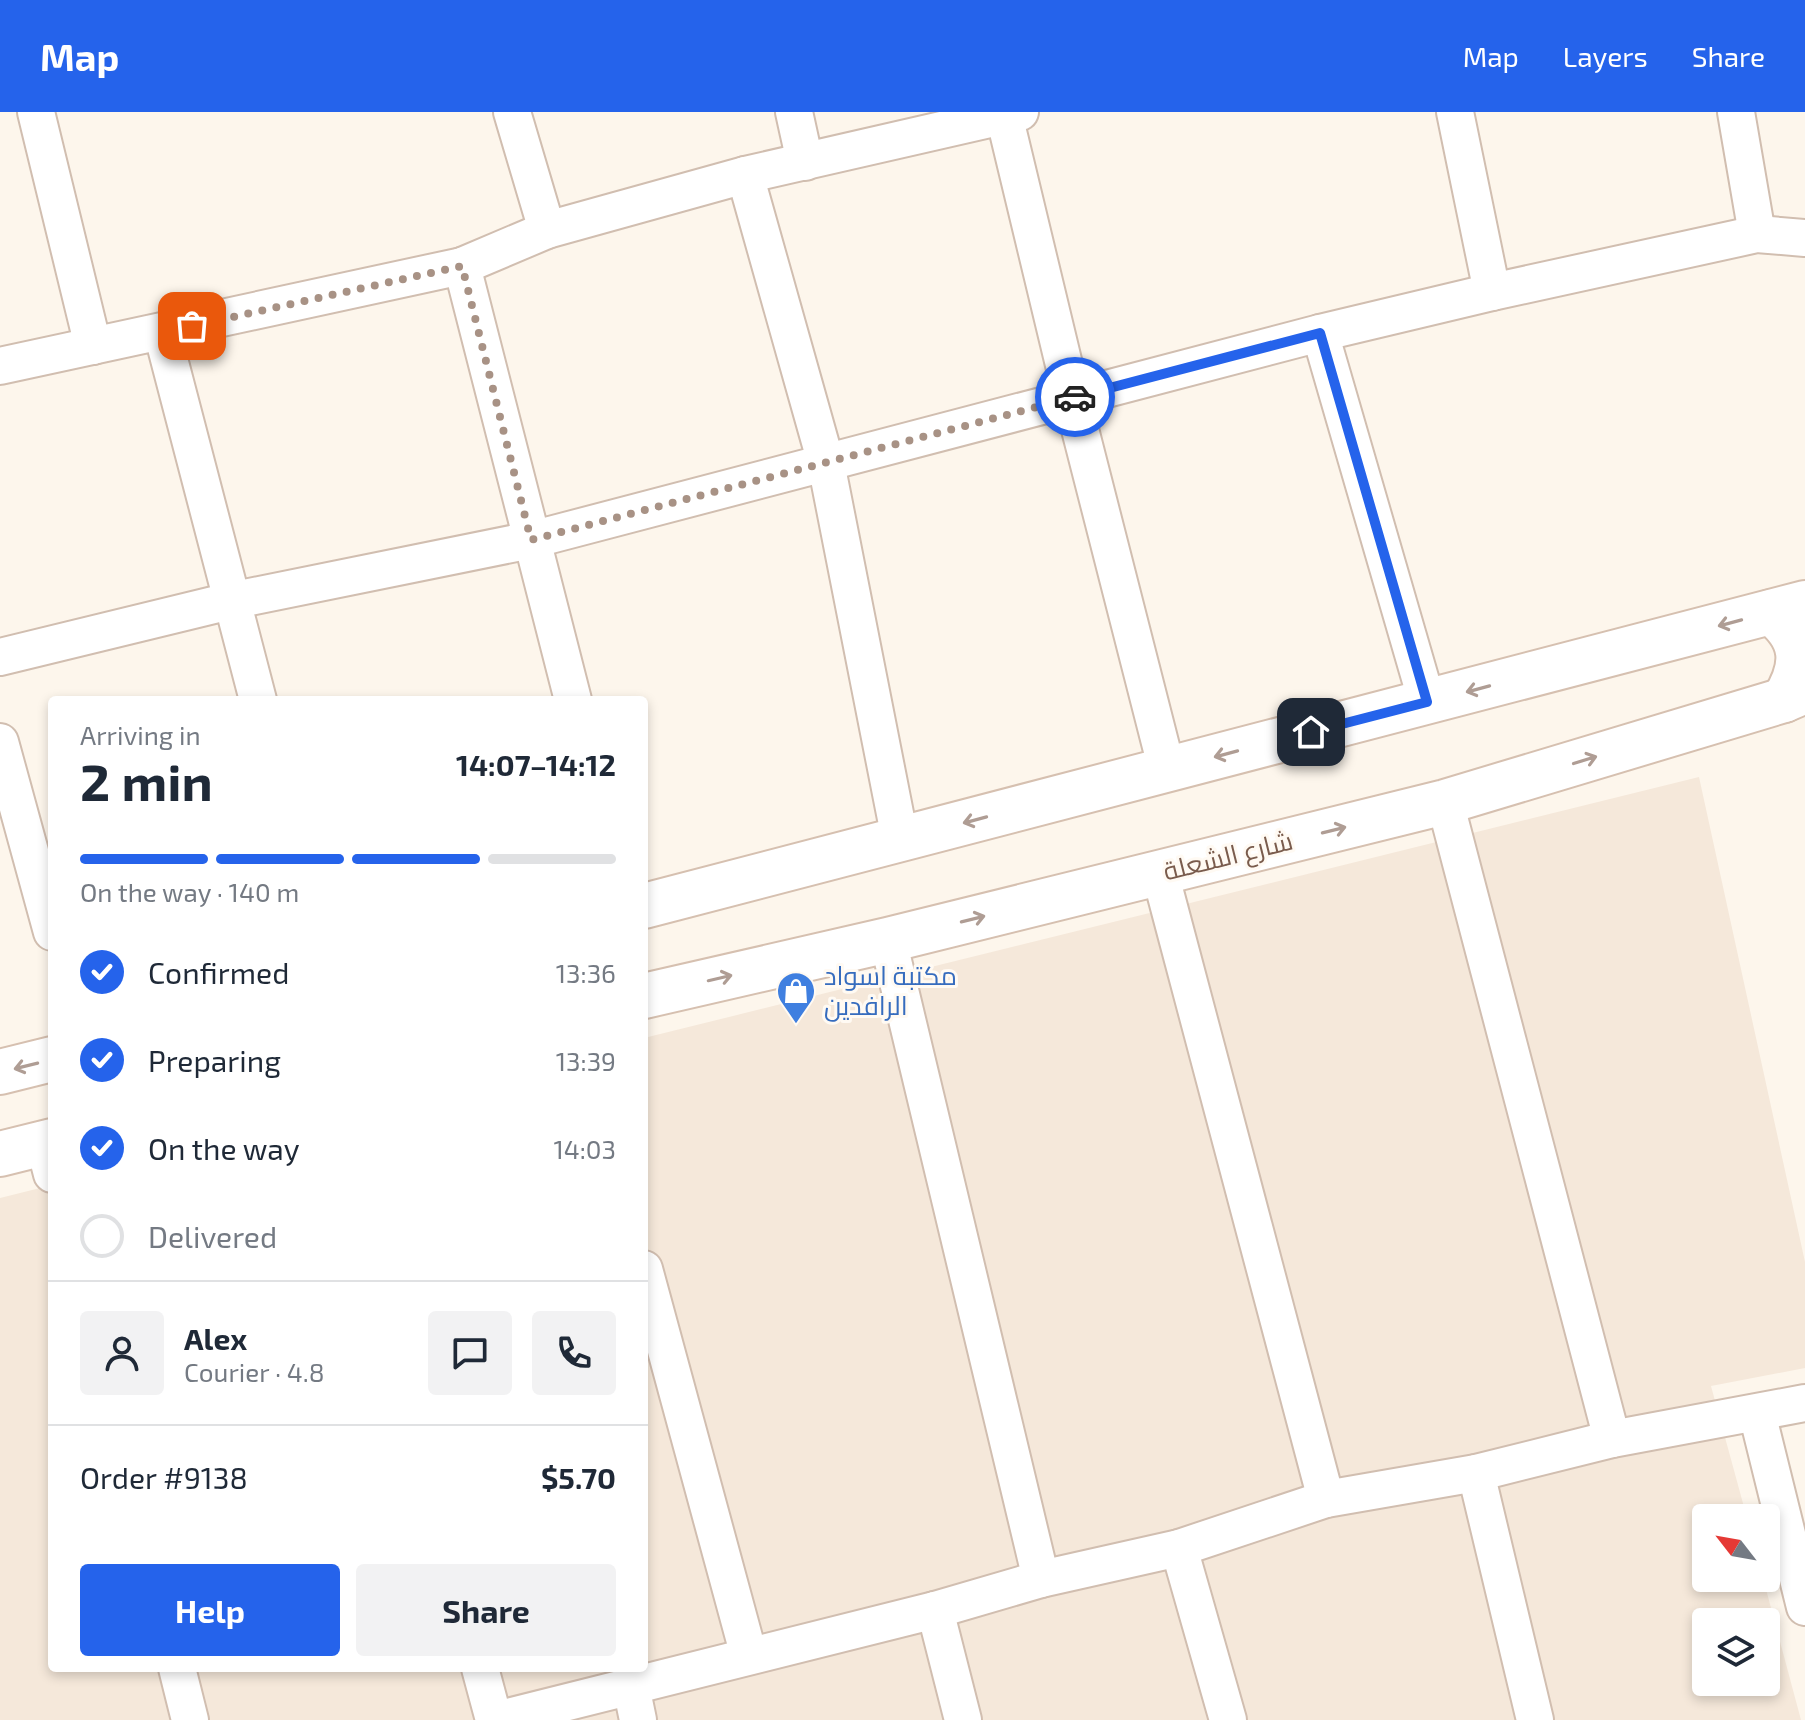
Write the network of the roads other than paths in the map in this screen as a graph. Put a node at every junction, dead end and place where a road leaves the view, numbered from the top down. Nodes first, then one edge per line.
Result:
1 (36, 112) edge
2 (512, 112) edge
3 (794, 112) edge
4 (1455, 112) edge
5 (1736, 112) edge
6 (1012, 114) edge
7 (805, 162) junction
8 (745, 175) junction
9 (547, 230) junction
10 (1757, 234) junction
11 (1805, 238) edge
12 (462, 266) junction
13 (1492, 292) junction
14 (162, 332) junction
15 (1320, 333) junction
16 (93, 346) junction
17 (0, 366) edge
18 (1072, 398) junction
19 (826, 463) junction
20 (531, 540) junction
21 (230, 601) junction
22 (1788, 608) edge
23 (0, 657) edge
24 (1794, 695) edge
25 (257, 696) edge
26 (572, 696) edge
27 (1427, 702) junction
28 (0, 742) edge
29 (1167, 770) junction
30 (1445, 802) junction
31 (900, 839) junction
32 (1160, 873) junction
33 (648, 905) edge
34 (48, 917) edge
35 (888, 940) junction
36 (648, 995) edge
37 (48, 1060) edge
38 (0, 1072) edge
39 (48, 1153) edge
40 (0, 1154) edge
41 (648, 1284) edge
42 (1805, 1403) edge
43 (1757, 1413) junction
44 (1612, 1439) junction
45 (1476, 1473) junction
46 (1326, 1499) junction
47 (1179, 1548) junction
48 (1041, 1579) junction
49 (1805, 1607) edge
50 (935, 1610) junction
51 (749, 1656) junction
52 (178, 1672) edge
53 (481, 1672) edge
54 (634, 1703) edge
55 (190, 1720) edge
56 (495, 1720) edge
57 (963, 1720) edge
58 (1228, 1720) edge
59 (1535, 1720) edge

1 - 16 street
2 - 9 street
3 - 7 street
4 - 13 street
5 - 10 street
6 - 7 street
6 - 18 street
7 - 8 street
8 - 9 street
8 - 19 street
9 - 12 street
10 - 11 street
10 - 13 street
12 - 14 street
12 - 20 street
13 - 15 street
14 - 16 street
14 - 21 street
15 - 18 street
15 - 27 street
16 - 17 street
18 - 19 street
18 - 29 street
19 - 20 street
19 - 31 street
20 - 21 street
20 - 26 street
21 - 23 street
21 - 25 street
22 - 24 main road
22 -> 27 main road
30 -> 24 main road, شارع الشعلة
27 -> 29 main road
28 - 34 street
29 -> 31 main road
32 -> 30 main road, شارع الشعلة
30 - 44 street
31 - 33 main road
35 -> 32 main road, شارع الشعلة
32 - 46 street
36 -> 35 main road, شارع الشعلة
35 - 48 street
37 -> 38 main road
39 - 40 main road
41 - 51 street
42 - 43 street
43 - 44 street
43 - 49 street
44 - 45 street
45 - 46 street
45 - 59 street
46 - 47 street
47 - 48 street
47 - 58 street
48 - 50 street
50 - 51 street
50 - 57 street
51 - 54 street
52 - 55 street
53 - 56 street
54 - 56 street

